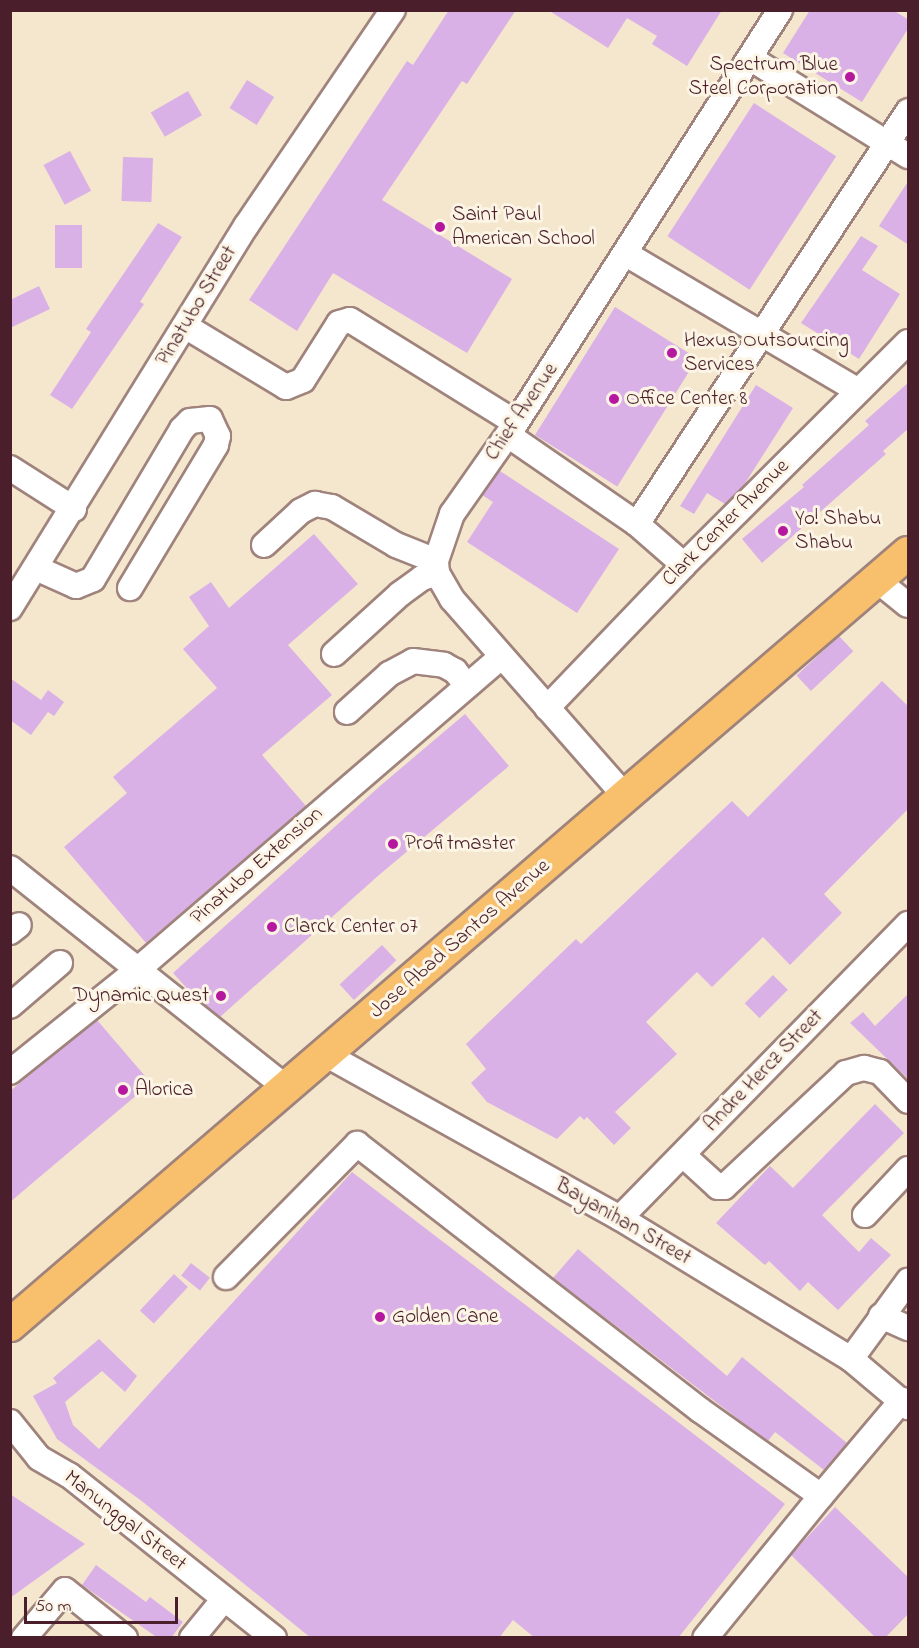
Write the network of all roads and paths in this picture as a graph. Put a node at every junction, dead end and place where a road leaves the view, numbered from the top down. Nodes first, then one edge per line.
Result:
1 (393, 10) edge
2 (780, 10) edge
3 (750, 58) junction
4 (909, 111) edge
5 (887, 142) junction
6 (909, 156) edge
7 (626, 254) junction
8 (185, 326) junction
9 (762, 336) junction
10 (909, 342) edge
11 (857, 390) junction
12 (512, 429) junction
13 (10, 468) edge
14 (74, 509) junction
15 (637, 524) junction
16 (264, 544) dead end
17 (909, 553) edge
18 (684, 565) junction
19 (436, 567) junction
20 (36, 568) junction
21 (878, 581) junction
22 (130, 588) dead end
23 (909, 605) edge
24 (10, 608) edge
25 (334, 654) dead end
26 (501, 657) junction
27 (467, 686) junction
28 (547, 708) junction
29 (347, 712) dead end
30 (625, 796) junction
31 (10, 868) edge
32 (909, 924) edge
33 (60, 963) dead end
34 (136, 970) junction
35 (10, 1006) edge
36 (327, 1055) junction
37 (10, 1072) edge
38 (288, 1089) junction
39 (909, 1101) edge
40 (683, 1155) junction
41 (909, 1169) edge
42 (865, 1215) dead end
43 (620, 1218) junction
44 (226, 1277) dead end
45 (909, 1281) edge
46 (881, 1316) junction
47 (10, 1324) edge
48 (909, 1328) edge
49 (851, 1359) junction
50 (905, 1404) edge
51 (10, 1422) edge
52 (821, 1496) junction
53 (224, 1599) junction
54 (24, 1638) edge
55 (125, 1638) edge
56 (192, 1638) edge
57 (274, 1638) edge
58 (705, 1638) edge

1 - 8 street, Pinatubo Street
2 - 3 street, Chief Avenue
3 - 5 street
3 - 7 street, Chief Avenue
4 - 5 street
5 - 6 street
5 - 9 street
7 - 9 street
7 - 12 street, Chief Avenue
8 - 12 street
8 - 14 street, Pinatubo Street
9 - 11 street
9 - 15 street
10 - 11 street, Clark Center Avenue
11 - 18 street, Clark Center Avenue
12 - 15 street
12 - 19 street, Chief Avenue
13 - 14 street
14 - 20 street, Pinatubo Street
15 - 18 street
16 - 19 street
17 - 21 main road, Jose Abad Santos Avenue
18 - 28 street, Clark Center Avenue
19 - 25 street
19 - 26 street
20 - 22 street
20 - 24 street, Pinatubo Street
21 - 23 street
21 - 30 main road, Jose Abad Santos Avenue
26 - 27 street, Pinatubo Extension
26 - 28 street
27 - 29 street
27 - 34 street, Pinatubo Extension
28 - 30 street
30 - 36 main road, Jose Abad Santos Avenue
31 - 34 street
32 - 40 street, Andre Hercz Street
33 - 35 street
34 - 37 street, Pinatubo Extension
34 - 38 street
36 - 38 main road, Jose Abad Santos Avenue
36 - 43 street, Bayanihan Street
38 - 47 main road, Jose Abad Santos Avenue
39 - 40 street
40 - 43 street, Andre Hercz Street
41 - 42 street
43 - 49 street, Bayanihan Street
44 - 52 street
45 - 46 street
46 - 48 street
46 - 49 street
49 - 50 street, Bayanihan Street
50 - 52 street
51 - 53 street, Manunggal Street
52 - 58 street
53 - 56 street
53 - 57 street, Manunggal Street
54 - 55 street

